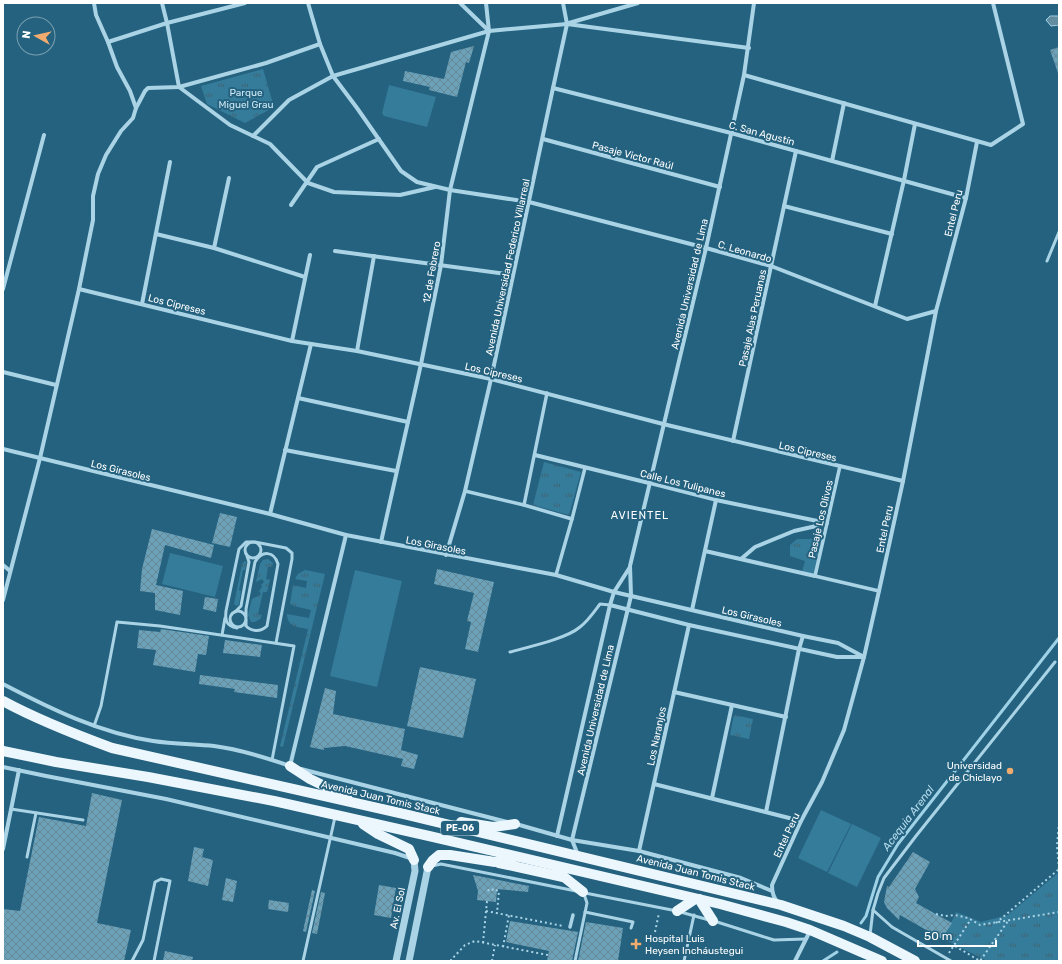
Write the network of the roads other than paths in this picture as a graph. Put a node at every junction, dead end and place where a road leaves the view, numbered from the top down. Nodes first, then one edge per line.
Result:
1 (94, 3) edge
2 (162, 3) edge
3 (245, 3) edge
4 (308, 3) edge
5 (460, 3) edge
6 (486, 3) edge
7 (563, 3) edge
8 (638, 3) edge
9 (754, 3) edge
10 (993, 3) edge
11 (632, 4) edge
12 (167, 23) junction
13 (567, 24) junction
14 (489, 32) junction
15 (108, 42) junction
16 (320, 44) junction
17 (749, 48) junction
18 (744, 75) junction
19 (332, 76) junction
20 (179, 87) junction
21 (553, 88) junction
22 (844, 103) junction
23 (136, 108) junction
24 (915, 124) junction
25 (731, 133) junction
26 (44, 135) dead end
27 (252, 136) junction
28 (379, 139) junction
29 (542, 139) junction
30 (977, 142) junction
31 (796, 151) junction
32 (832, 161) junction
33 (170, 162) dead end
34 (229, 178) dead end
35 (904, 180) junction
36 (308, 183) junction
37 (438, 187) junction
38 (720, 187) junction
39 (450, 190) junction
40 (966, 198) junction
41 (529, 202) junction
42 (291, 205) dead end
43 (784, 206) junction
44 (1059, 232) edge
45 (156, 234) junction
46 (892, 234) junction
47 (214, 248) junction
48 (706, 248) junction
49 (335, 251) dead end
50 (310, 255) dead end
51 (374, 256) junction
52 (1047, 261) dead end
53 (441, 265) junction
54 (771, 266) junction
55 (513, 275) junction
56 (305, 277) junction
57 (3, 289) edge
58 (79, 289) junction
59 (142, 304) junction
60 (874, 306) junction
61 (936, 311) junction
62 (292, 341) junction
63 (311, 344) junction
64 (357, 351) junction
65 (421, 364) junction
66 (3, 372) edge
67 (491, 379) junction
68 (56, 385) junction
69 (547, 393) junction
70 (298, 398) junction
71 (408, 422) junction
72 (663, 424) junction
73 (733, 441) junction
74 (3, 449) edge
75 (285, 450) junction
76 (535, 455) junction
77 (40, 458) junction
78 (840, 466) junction
79 (585, 468) junction
80 (396, 471) junction
81 (903, 481) junction
82 (649, 483) junction
83 (465, 491) junction
84 (716, 500) junction
85 (524, 505) junction
86 (270, 514) junction
87 (572, 519) junction
88 (827, 524) junction
89 (346, 535) junction
90 (254, 542) junction
91 (380, 542) junction
92 (705, 551) junction
93 (446, 555) junction
94 (247, 556) junction
95 (259, 556) junction
96 (741, 559) junction
97 (3, 565) edge
98 (630, 566) junction
99 (10, 571) junction
100 (556, 575) junction
101 (815, 576) junction
102 (879, 591) junction
103 (614, 592) junction
104 (631, 596) junction
105 (3, 600) edge
106 (610, 605) junction
107 (627, 609) junction
108 (692, 610) junction
109 (226, 611) junction
110 (235, 612) junction
111 (246, 618) junction
112 (690, 624) junction
113 (237, 628) junction
114 (222, 635) junction
115 (803, 636) junction
116 (276, 643) junction
117 (799, 649) junction
118 (510, 652) dead end
119 (864, 657) junction
120 (1055, 662) dead end
121 (3, 684) edge
122 (674, 692) junction
123 (3, 701) edge
124 (732, 705) junction
125 (786, 717) junction
126 (94, 726) junction
127 (3, 751) edge
128 (272, 760) junction
129 (290, 766) junction
130 (3, 767) edge
131 (19, 770) junction
132 (654, 784) junction
133 (712, 798) junction
134 (374, 808) junction
135 (11, 809) junction
136 (766, 812) junction
137 (36, 813) junction
138 (404, 814) junction
139 (336, 815) junction
140 (83, 820) dead end
141 (358, 821) junction
142 (802, 821) junction
143 (515, 824) junction
144 (557, 836) junction
145 (331, 838) junction
146 (572, 840) junction
147 (3, 849) edge
148 (639, 851) junction
149 (578, 855) junction
150 (27, 857) dead end
151 (517, 857) junction
152 (414, 860) junction
153 (495, 862) junction
154 (548, 864) junction
155 (428, 867) junction
156 (506, 877) junction
157 (563, 877) junction
158 (505, 882) dead end
159 (772, 891) junction
160 (583, 892) junction
161 (697, 899) junction
162 (781, 905) junction
163 (873, 910) junction
164 (677, 911) junction
165 (585, 912) junction
166 (573, 915) dead end
167 (694, 916) junction
168 (713, 921) junction
169 (570, 928) road end
170 (631, 928) dead end
171 (808, 935) junction
172 (870, 937) junction
173 (865, 957) edge
174 (132, 961) edge
175 (154, 961) edge
176 (303, 961) edge
177 (396, 961) edge
178 (408, 961) edge
179 (575, 961) edge
180 (684, 961) edge
181 (795, 961) edge
182 (882, 961) edge
183 (915, 961) edge
184 (951, 961) edge

1 - 15 street
2 - 12 street
3 - 12 street
4 - 16 street, C. Leonardo
5 - 14 street
6 - 14 street, 12 de Febrero
7 - 13 street, Avenida Universidad Federico Villarreal
8 - 11 street
9 - 17 street, Avenida Universidad de Lima
10 - 30 street
11 - 13 street
12 - 15 street
12 - 20 street
13 - 14 street
13 - 17 street
13 - 21 street, Avenida Universidad Federico Villarreal
14 - 19 street
14 - 39 street, 12 de Febrero
15 - 23 street
16 - 19 street, C. Leonardo
16 - 20 street
17 - 18 street, Avenida Universidad de Lima
18 - 22 street
18 - 25 street, Avenida Universidad de Lima
19 - 27 street
19 - 28 street, C. Leonardo
20 - 23 street
20 - 27 street
21 - 25 street, C. San Agustín
21 - 29 street, Avenida Universidad Federico Villarreal
22 - 24 street
22 - 32 street
23 - 58 street
24 - 30 street
24 - 35 street
25 - 31 street, C. San Agustín
25 - 38 street, Avenida Universidad de Lima
26 - 57 street
27 - 36 street
28 - 36 street
28 - 37 street, C. Leonardo
29 - 38 street, Pasaje Victor Raúl
29 - 41 street, Avenida Universidad Federico Villarreal
30 - 40 street, Entel Peru
31 - 32 street, C. San Agustín
31 - 43 street, Pasaje Alas Peruanas
32 - 35 street, C. San Agustín
33 - 45 street
34 - 47 street
35 - 40 street, C. San Agustín
35 - 46 street
36 - 37 street
36 - 42 street
37 - 39 street, C. Leonardo
38 - 48 street, Avenida Universidad de Lima
39 - 41 street, C. Leonardo
39 - 53 street, 12 de Febrero
40 - 61 street, Entel Peru
41 - 48 street, C. Leonardo
41 - 55 street, Avenida Universidad Federico Villarreal
43 - 46 street
43 - 54 street, Pasaje Alas Peruanas
44 - 52 lane
45 - 47 street
45 - 59 street
46 - 60 street
47 - 56 street
48 - 54 street, C. Leonardo
48 - 72 street, Avenida Universidad de Lima
49 - 51 street
50 - 56 street
51 - 53 street
51 - 64 street
53 - 55 street
53 - 65 street, 12 de Febrero
54 - 60 street, C. Leonardo
54 - 73 street, Pasaje Alas Peruanas
55 - 67 street, Avenida Universidad Federico Villarreal
56 - 62 street
58 - 59 street, Los Cipreses
58 - 68 street
59 - 62 street, Los Cipreses
60 - 61 street, C. Leonardo
61 - 81 street, Entel Peru
62 - 63 street, Los Cipreses
63 - 64 street, Los Cipreses
63 - 70 street
64 - 65 street, Los Cipreses
65 - 67 street, Los Cipreses
65 - 71 street, 12 de Febrero
66 - 68 street
67 - 69 street, Los Cipreses
67 - 83 street, Avenida Universidad Federico Villarreal
68 - 77 street
69 - 72 street, Los Cipreses
69 - 76 street
70 - 71 street
70 - 75 street
71 - 80 street, 12 de Febrero
72 - 73 street, Los Cipreses
72 - 82 street, Avenida Universidad de Lima
73 - 78 street, Los Cipreses
74 - 77 street, Los Girasoles
75 - 80 street
75 - 86 street
76 - 79 street, Calle Los Tulipanes
76 - 85 street
77 - 86 street, Los Girasoles
77 - 99 street
78 - 81 street, Los Cipreses
78 - 88 street, Pasaje Los Olivos
79 - 82 street, Calle Los Tulipanes
79 - 87 street
80 - 91 street, 12 de Febrero
81 - 102 street, Entel Peru
82 - 84 street, Calle Los Tulipanes
82 - 98 street, Avenida Universidad de Lima
83 - 85 street
83 - 93 street, Avenida Universidad Federico Villarreal
84 - 88 street, Calle Los Tulipanes
84 - 92 street
85 - 87 street
86 - 89 street, Los Girasoles
87 - 100 street
88 - 96 street
88 - 101 street, Pasaje Los Olivos
89 - 91 street, Los Girasoles
89 - 129 street
90 - 94 lane
90 - 95 lane
90 - 109 lane
90 - 116 lane
91 - 93 street, Los Girasoles
92 - 96 street
92 - 108 street
93 - 100 street, Los Girasoles
94 - 95 lane
94 - 110 lane
95 - 111 lane
95 - 111 lane
96 - 101 street
97 - 99 street
98 - 103 street, Avenida Universidad de Lima
98 - 104 street, Avenida Universidad de Lima
99 - 105 street
100 - 103 street, Los Girasoles
101 - 102 street
102 - 119 street, Entel Peru
103 - 104 street, Los Girasoles
103 - 106 street, Avenida Universidad de Lima
104 - 107 street, Avenida Universidad de Lima
104 - 108 street, Los Girasoles
106 - 107 street
106 - 118 lane
106 - 144 street, Avenida Universidad de Lima
107 - 112 street
107 - 146 street, Avenida Universidad de Lima
108 - 115 street, Los Girasoles
109 - 113 lane
109 - 114 lane
110 - 111 lane
110 - 113 lane
111 - 113 lane
112 - 117 street
112 - 122 street, Los Naranjos
114 - 116 lane
114 - 126 lane
115 - 117 street
115 - 119 street, Los Girasoles
116 - 128 lane
117 - 119 street
117 - 125 street
119 - 142 street, Entel Peru
120 - 163 lane
121 - 126 street, Avenida Juan Tomis Stack
122 - 124 street
122 - 132 street, Los Naranjos
123 - 134 main road, Avenida Juan Tomis Stack / PE-06
124 - 125 street
124 - 133 street
125 - 136 street
126 - 128 street, Avenida Juan Tomis Stack
127 - 139 main road, PE-06
128 - 129 street, Avenida Juan Tomis Stack
129 - 134 main road
129 - 143 street, Avenida Juan Tomis Stack
130 - 131 street
131 - 135 street
131 - 145 street
132 - 133 street
132 - 148 street, Los Naranjos
133 - 136 street
134 - 138 main road, Avenida Juan Tomis Stack / PE-06
135 - 137 lane
135 - 147 street
136 - 142 street
137 - 140 lane
137 - 150 lane
138 - 143 main road
138 - 149 main road, Avenida Juan Tomis Stack / PE-06
139 - 141 main road, PE-06
139 - 145 lane
141 - 151 main road, PE-06
141 - 152 main road
142 - 159 street, Entel Peru
143 - 144 street, Avenida Juan Tomis Stack
144 - 146 street, Avenida Juan Tomis Stack
145 - 152 street
145 - 176 lane
146 - 148 street, Avenida Juan Tomis Stack
146 - 149 street
148 - 159 street, Avenida Juan Tomis Stack
149 - 162 main road, Avenida Juan Tomis Stack / PE-06
151 - 153 main road
151 - 154 main road, PE-06
152 - 177 street, Av. El Sol
153 - 155 main road
153 - 157 main road
154 - 157 main road
154 - 161 main road, PE-06
155 - 156 lane
155 - 178 street
156 - 158 lane
156 - 160 lane
157 - 160 main road
159 - 162 street
160 - 164 lane
160 - 165 lane
161 - 164 main road
161 - 168 main road
161 - 171 main road, PE-06
162 - 172 main road, Avenida Juan Tomis Stack / PE-06
163 - 172 lane
163 - 184 lane
164 - 167 lane
165 - 170 lane
165 - 179 lane
166 - 169 street
167 - 168 lane
167 - 180 lane
168 - 171 lane
171 - 173 main road, PE-06
171 - 181 street
172 - 183 main road, Avenida Juan Tomis Stack / PE-06
173 - 182 main road, PE-06
174 - 175 lane

